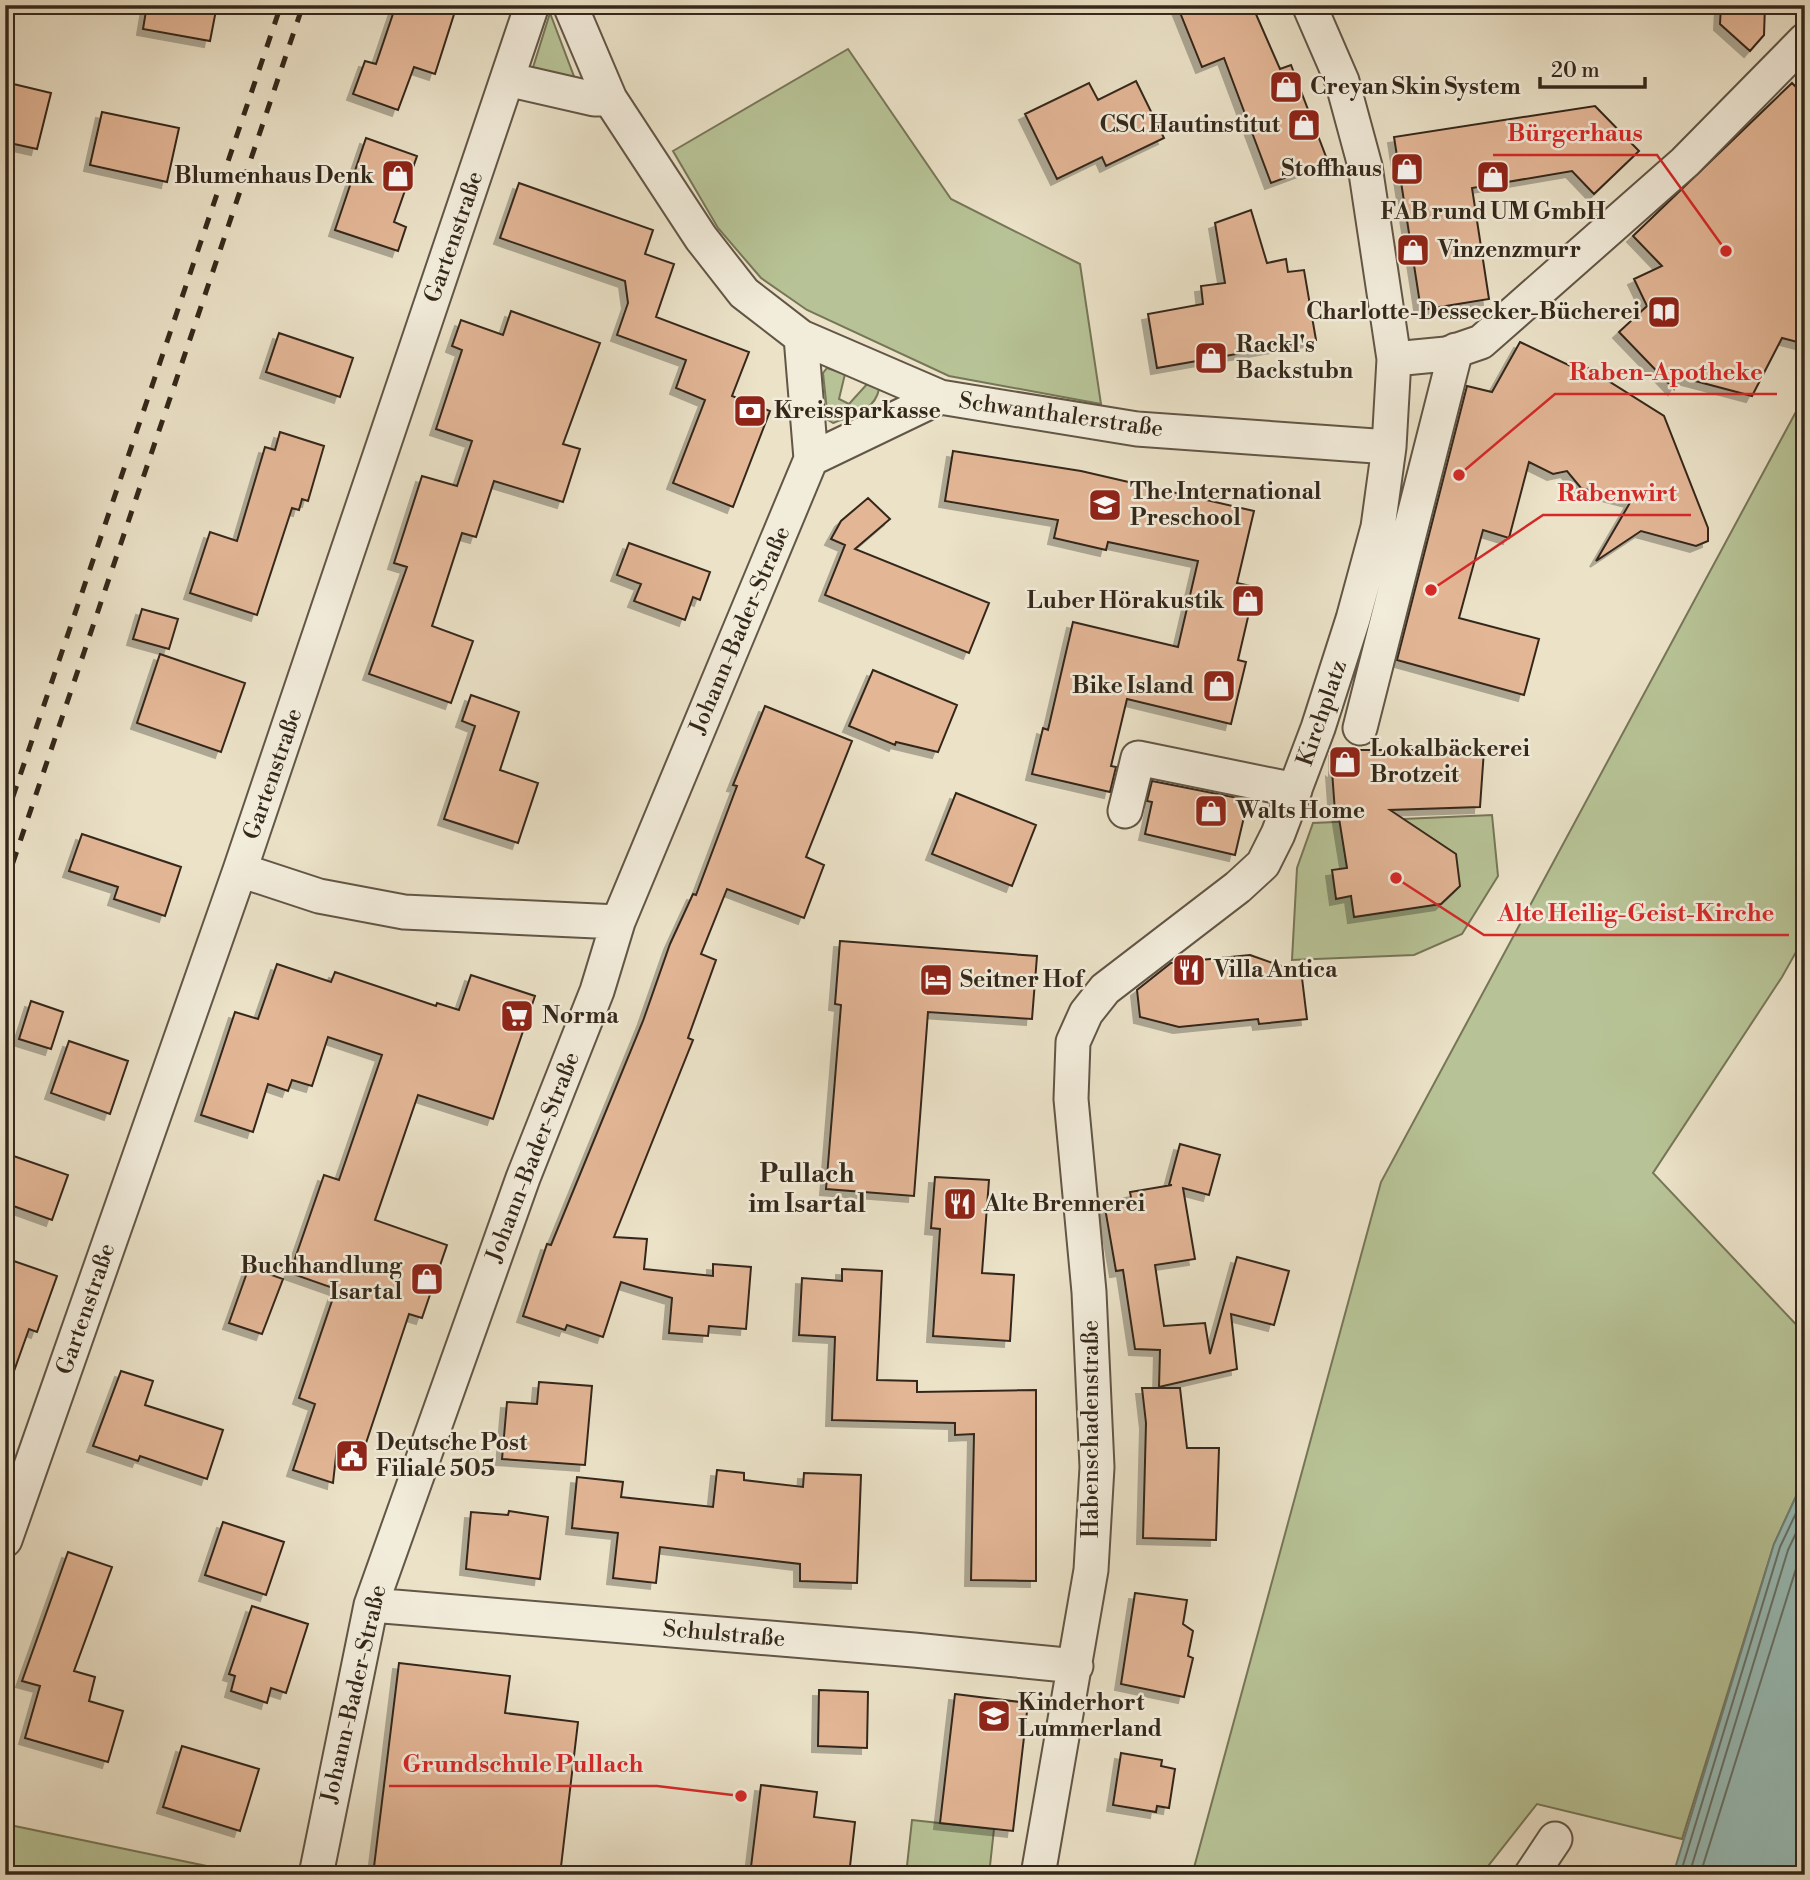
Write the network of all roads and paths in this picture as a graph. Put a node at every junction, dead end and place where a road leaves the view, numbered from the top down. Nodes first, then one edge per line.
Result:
1 (532, 5) edge
2 (570, 5) edge
3 (1308, 5) edge
4 (1805, 40) edge
5 (507, 79) junction
6 (610, 99) junction
7 (801, 337) junction
8 (1456, 351) junction
9 (1394, 359) junction
10 (940, 397) junction
11 (1389, 447) junction
12 (811, 459) junction
13 (1360, 728) dead end
14 (1295, 790) junction
15 (1125, 811) dead end
16 (240, 870) junction
17 (618, 922) junction
18 (1105, 989) joint
19 (5, 1540) edge
20 (372, 1605) junction
21 (1076, 1666) junction
22 (1555, 1839) dead end
23 (316, 1875) edge
24 (1038, 1875) edge
25 (1531, 1875) edge

1 - 5 street, Gartenstraße
2 - 6 street, Schwanthalerstraße
3 - 9 street, Kirchplatz
4 - 8 street
5 - 6 street
5 - 16 street, Gartenstraße
6 - 7 street, Schwanthalerstraße
7 - 10 street, Schwanthalerstraße
7 - 12 street, Johann-Bader-Straße
8 - 9 street
8 - 13 street
9 - 11 street, Kirchplatz
10 - 11 street, Schwanthalerstraße
10 - 12 street
11 - 14 street, Kirchplatz
12 - 17 street, Johann-Bader-Straße
14 - 15 street
14 - 18 street, Kirchplatz
16 - 17 street
16 - 19 street, Gartenstraße
17 - 20 street, Johann-Bader-Straße
18 - 21 street, Habenschadenstraße
20 - 21 street, Schulstraße
20 - 23 street, Johann-Bader-Straße
21 - 24 street, Habenschadenstraße
22 - 25 street

